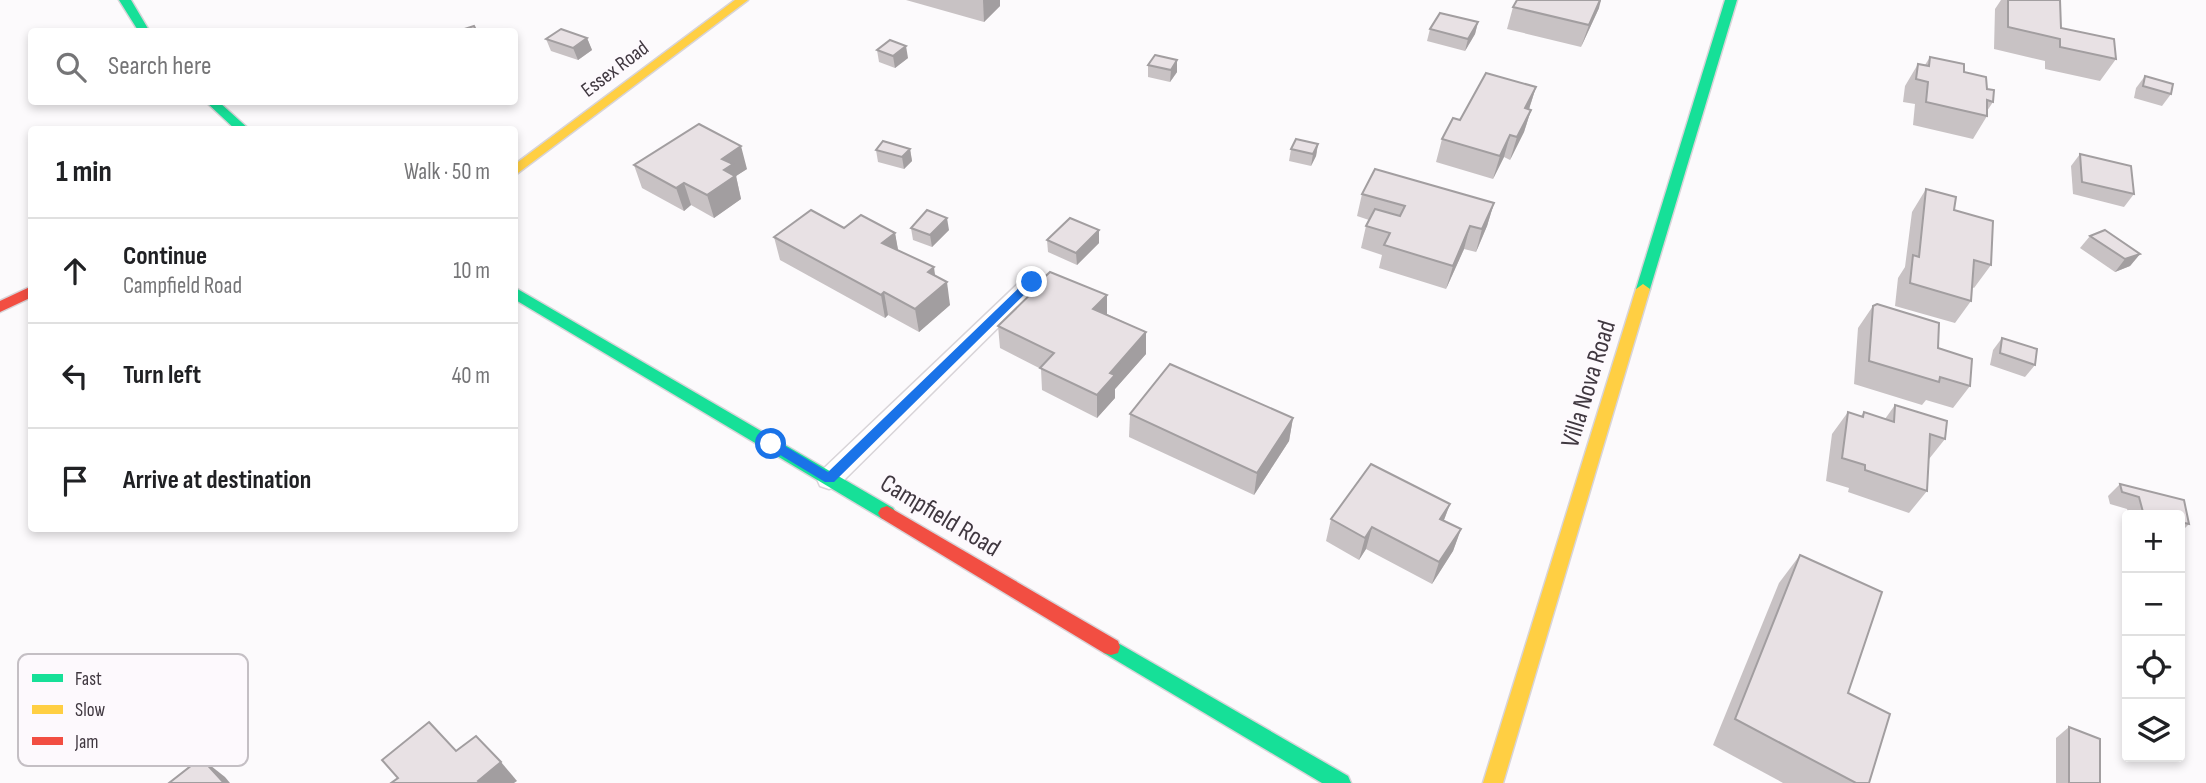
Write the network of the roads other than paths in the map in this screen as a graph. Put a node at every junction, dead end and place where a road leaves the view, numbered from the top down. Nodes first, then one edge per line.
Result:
1 (125, 0) edge
2 (742, 0) edge
3 (1731, 0) edge
4 (142, 28) edge
5 (215, 105) edge
6 (239, 126) edge
7 (518, 169) edge
8 (1032, 282) dead end
9 (28, 293) edge
10 (518, 294) edge
11 (0, 307) edge
12 (829, 479) junction
13 (1341, 783) edge
14 (1493, 783) edge

1 - 4 street
2 - 7 street, Essex Road
3 - 14 street, Villa Nova Road
5 - 6 street
8 - 12 lane
9 - 11 street
10 - 12 street, Campfield Road
12 - 13 street, Campfield Road

